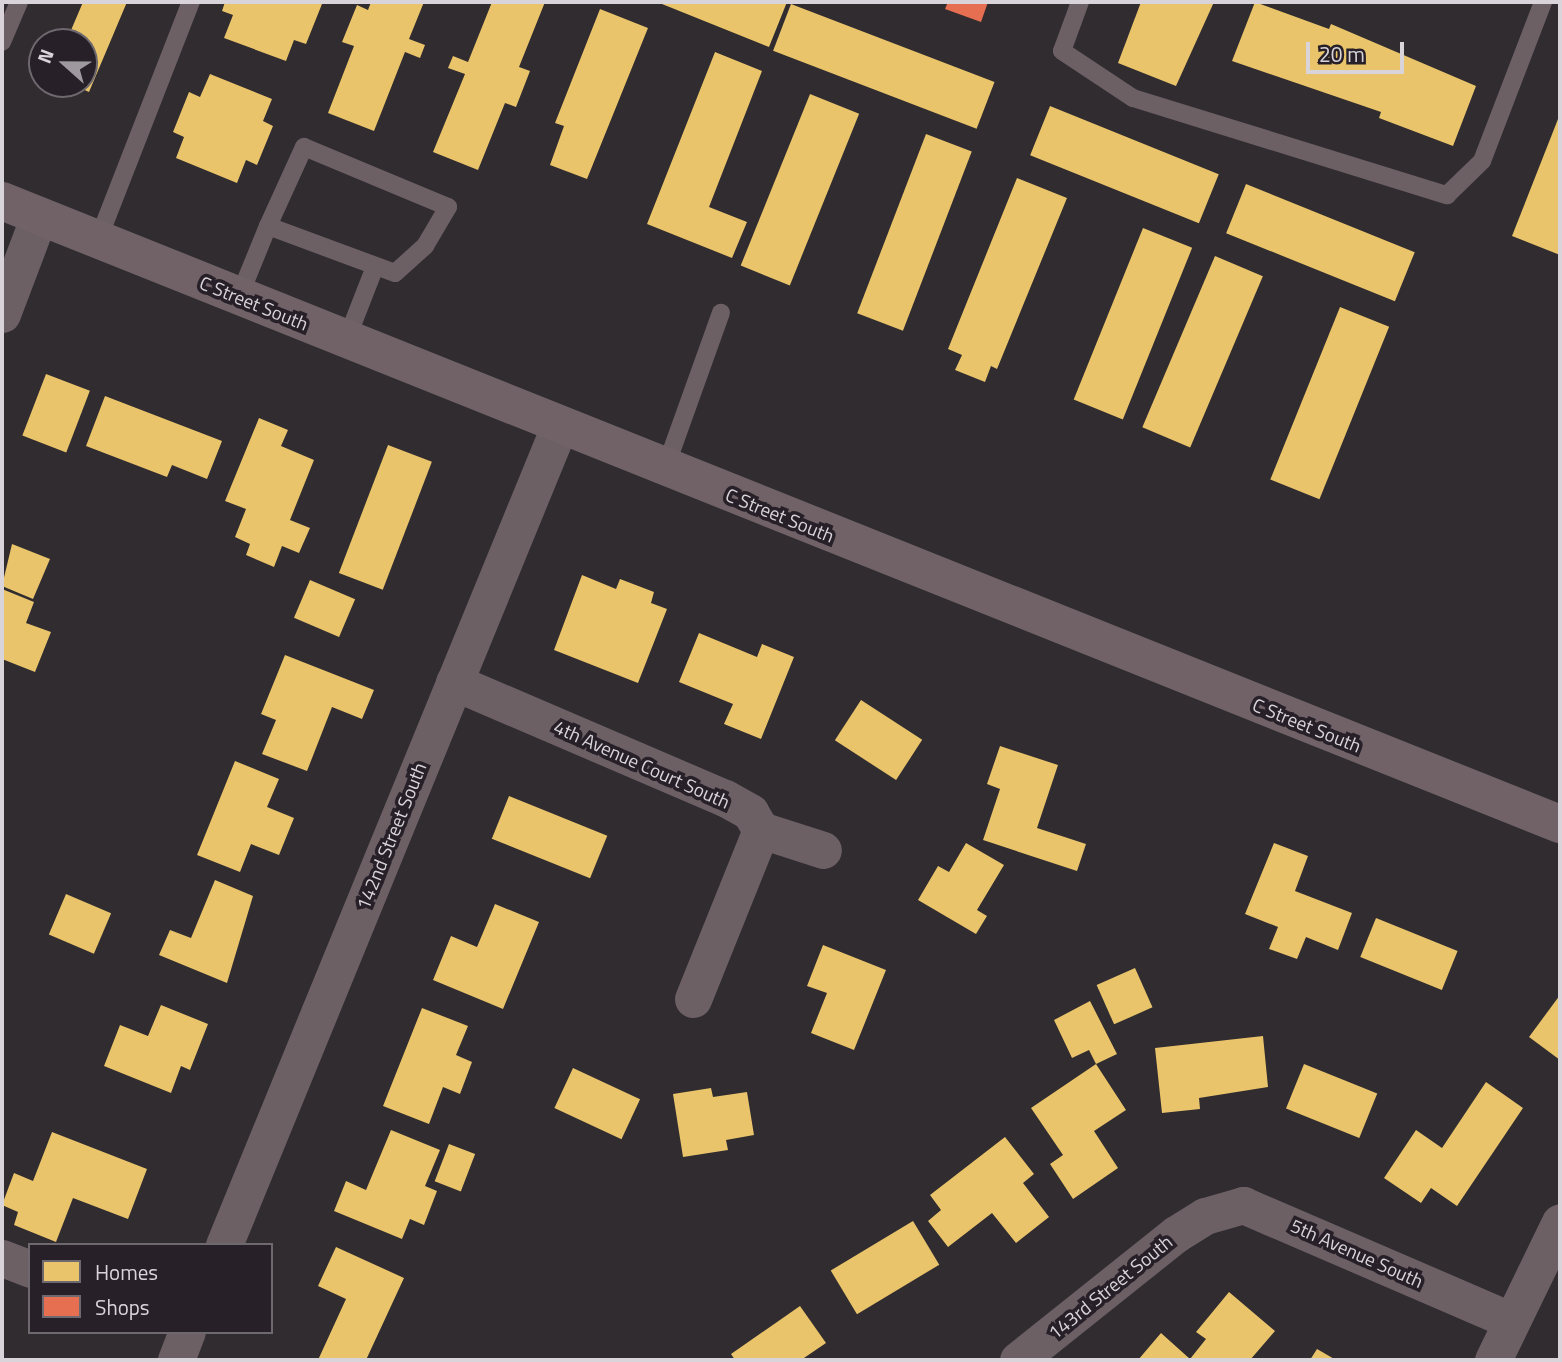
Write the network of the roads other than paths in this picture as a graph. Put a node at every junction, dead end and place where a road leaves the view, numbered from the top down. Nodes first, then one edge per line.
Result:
1 (19, 2) edge
2 (191, 2) edge
3 (1080, 2) edge
4 (1544, 2) edge
5 (2, 42) edge
6 (2, 201) edge
7 (39, 216) junction
8 (268, 226) junction
9 (98, 240) junction
10 (374, 270) junction
11 (239, 297) junction
12 (721, 313) dead end
13 (2, 314) edge
14 (346, 341) junction
15 (559, 427) junction
16 (665, 469) junction
17 (454, 682) junction
18 (1560, 824) edge
19 (761, 830) junction
20 (823, 850) dead end
21 (693, 999) dead end
22 (1205, 1216) joint
23 (1560, 1222) edge
24 (225, 1243) edge
25 (2, 1258) edge
26 (28, 1268) edge
27 (1508, 1319) junction
28 (186, 1334) edge
29 (176, 1360) edge
30 (1018, 1360) edge
31 (1493, 1360) edge

1 - 5 lane
2 - 9 lane
3 - 4 lane
6 - 7 street, C Street South
7 - 9 street, C Street South
7 - 13 street
8 - 10 lane
8 - 10 lane
8 - 11 lane
9 - 11 street, C Street South
10 - 14 lane
11 - 14 street, C Street South
12 - 16 lane
14 - 15 street, C Street South
15 - 16 street, C Street South
15 - 17 street, 142nd Street South
16 - 18 street, C Street South
17 - 19 street, 4th Avenue Court South
17 - 24 street, 142nd Street South
19 - 20 street
19 - 21 street
22 - 27 street, 5th Avenue South
22 - 30 street, 143rd Street South
23 - 27 street
25 - 26 street
27 - 31 street
28 - 29 street

